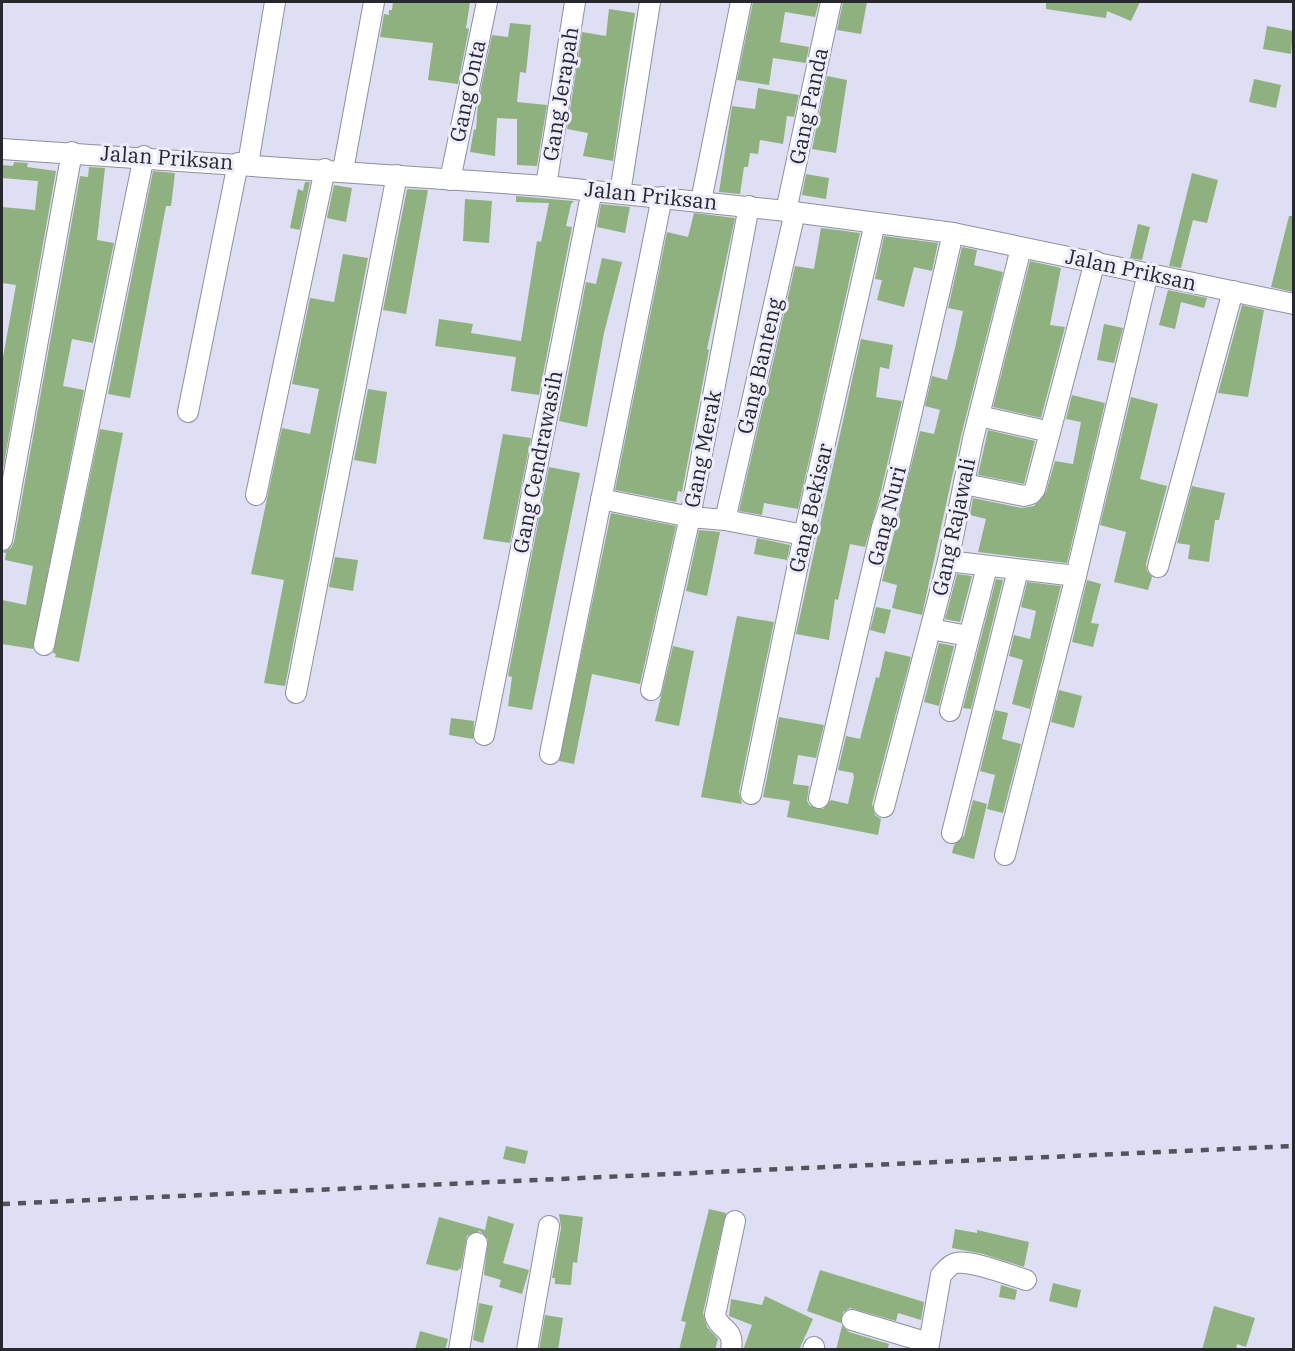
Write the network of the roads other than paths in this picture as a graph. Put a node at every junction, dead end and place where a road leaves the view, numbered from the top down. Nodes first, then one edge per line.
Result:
1 (275, 2) edge
2 (374, 2) edge
3 (487, 2) edge
4 (575, 2) edge
5 (650, 2) edge
6 (741, 2) edge
7 (831, 2) edge
8 (2, 148) edge
9 (72, 152) junction
10 (144, 156) junction
11 (243, 164) junction
12 (334, 170) junction
13 (397, 175) junction
14 (450, 180) junction
15 (546, 186) junction
16 (592, 190) junction
17 (620, 194) junction
18 (662, 197) junction
19 (701, 201) junction
20 (748, 206) junction
21 (791, 211) junction
22 (874, 223) junction
23 (953, 233) junction
24 (1021, 248) junction
25 (1095, 261) junction
26 (1148, 273) junction
27 (1233, 291) junction
28 (1293, 304) edge
29 (188, 412) dead end
30 (979, 416) junction
31 (1050, 432) junction
32 (964, 484) junction
33 (256, 495) dead end
34 (601, 499) junction
35 (690, 518) junction
36 (725, 520) junction
37 (804, 534) junction
38 (2, 540) edge
39 (948, 561) junction
40 (987, 567) junction
41 (1158, 567) dead end
42 (1018, 570) junction
43 (1076, 576) junction
44 (931, 629) junction
45 (968, 636) junction
46 (44, 645) dead end
47 (651, 690) dead end
48 (296, 693) dead end
49 (950, 711) dead end
50 (484, 735) dead end
51 (550, 754) dead end
52 (751, 794) dead end
53 (819, 798) dead end
54 (884, 807) dead end
55 (952, 833) dead end
56 (1005, 855) dead end
57 (735, 1221) dead end
58 (549, 1226) dead end
59 (477, 1243) dead end
60 (1026, 1280) dead end
61 (852, 1320) dead end
62 (929, 1346) edge
63 (459, 1350) edge
64 (526, 1350) edge
65 (731, 1350) edge

1 - 11 street
2 - 12 street
3 - 14 street, Gang Onta
4 - 15 street, Gang Jerapah
5 - 17 street
6 - 19 street
7 - 21 street, Gang Panda
8 - 9 street, Jalan Priksan
9 - 10 street, Jalan Priksan
9 - 38 street
10 - 11 street, Jalan Priksan
10 - 46 street
11 - 12 street, Jalan Priksan
11 - 29 street
12 - 13 street, Jalan Priksan
12 - 33 street
13 - 14 street, Jalan Priksan
13 - 48 street
14 - 15 street, Jalan Priksan
15 - 16 street, Jalan Priksan
16 - 17 street, Jalan Priksan
16 - 50 street, Gang Cendrawasih
17 - 18 street, Jalan Priksan
18 - 19 street, Jalan Priksan
18 - 34 street
19 - 20 street, Jalan Priksan
20 - 21 street, Jalan Priksan
20 - 35 street, Gang Merak
21 - 22 street, Jalan Priksan
21 - 36 street, Gang Banteng
22 - 23 street, Jalan Priksan
22 - 37 street, Gang Bekisar
23 - 24 street, Jalan Priksan
23 - 53 street, Gang Nuri
24 - 25 street, Jalan Priksan
24 - 30 street, Gang Rajawali
25 - 26 street, Jalan Priksan
25 - 31 street
26 - 27 street, Jalan Priksan
26 - 43 street
27 - 28 street, Jalan Priksan
27 - 41 street
30 - 31 street
30 - 32 street, Gang Rajawali
31 - 32 street
32 - 39 street, Gang Rajawali
34 - 35 street
34 - 51 street
35 - 36 street
35 - 47 street, Gang Merak
36 - 37 street
37 - 52 street, Gang Bekisar
39 - 40 street
39 - 44 street, Gang Rajawali
40 - 42 street
40 - 45 street
42 - 43 street
42 - 55 street
43 - 56 street
44 - 45 street
44 - 54 street, Gang Rajawali
45 - 49 street
57 - 65 street
58 - 64 street
59 - 63 street
60 - 62 street
61 - 62 street

